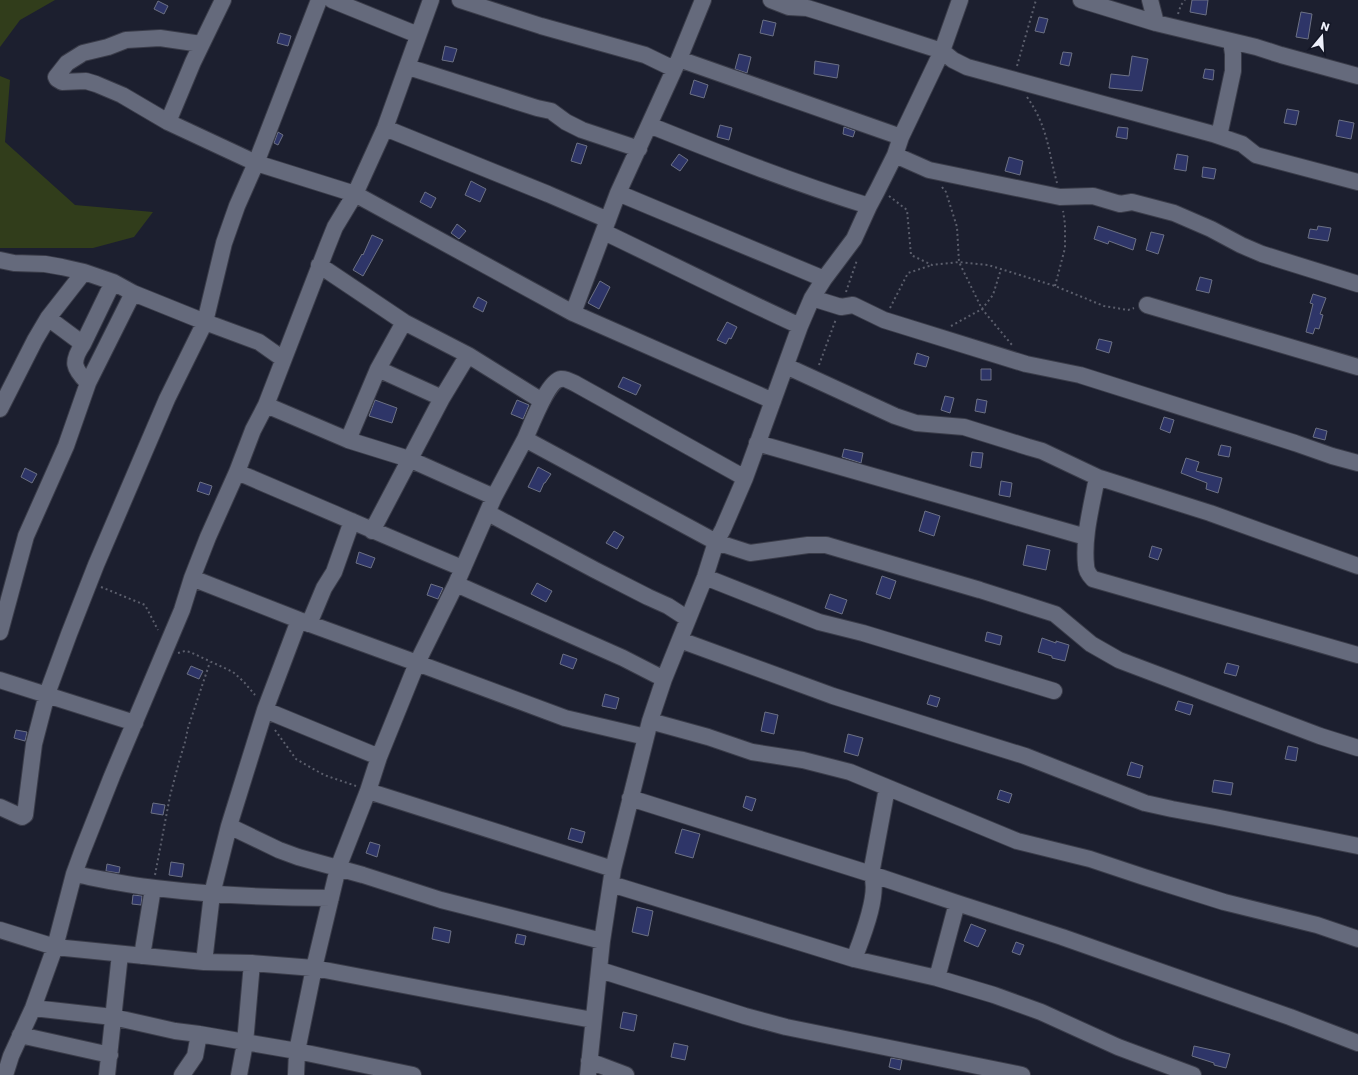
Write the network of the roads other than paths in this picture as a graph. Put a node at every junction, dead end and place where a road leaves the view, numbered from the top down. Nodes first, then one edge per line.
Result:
1 (223, 0) edge
2 (319, 0) edge
3 (332, 0) edge
4 (431, 0) edge
5 (460, 0) edge
6 (703, 0) edge
7 (771, 0) edge
8 (960, 0) edge
9 (1081, 0) edge
10 (1150, 0) edge
11 (1156, 23) junction
12 (418, 35) junction
13 (1231, 41) junction
14 (201, 44) junction
15 (942, 50) junction
16 (677, 64) junction
17 (408, 67) junction
18 (1358, 76) edge
19 (168, 122) junction
20 (649, 125) junction
21 (385, 128) junction
22 (901, 136) junction
23 (1219, 136) junction
24 (639, 149) junction
25 (895, 155) junction
26 (256, 163) junction
27 (1358, 182) edge
28 (618, 193) junction
29 (355, 194) junction
30 (869, 206) junction
31 (606, 226) junction
32 (0, 260) edge
33 (319, 265) junction
34 (84, 272) junction
35 (824, 279) junction
36 (113, 282) junction
37 (1358, 284) edge
38 (133, 293) junction
39 (812, 298) junction
40 (1147, 305) road end
41 (573, 313) junction
42 (48, 318) junction
43 (204, 322) junction
44 (404, 322) junction
45 (800, 326) junction
46 (83, 344) junction
47 (468, 355) junction
48 (283, 359) junction
49 (786, 366) junction
50 (1358, 367) edge
51 (378, 369) junction
52 (88, 383) junction
53 (442, 398) junction
54 (542, 401) junction
55 (773, 401) junction
56 (266, 405) junction
57 (0, 409) edge
58 (525, 439) junction
59 (348, 440) junction
60 (757, 444) junction
61 (409, 459) junction
62 (1358, 463) edge
63 (237, 472) junction
64 (1097, 477) junction
65 (745, 478) junction
66 (494, 497) junction
67 (488, 513) junction
68 (352, 521) junction
69 (372, 531) junction
70 (1086, 537) junction
71 (716, 542) junction
72 (1358, 566) edge
73 (462, 568) junction
74 (704, 577) junction
75 (192, 578) junction
76 (456, 584) junction
77 (688, 619) junction
78 (304, 622) junction
79 (0, 632) edge
80 (680, 640) junction
81 (1358, 655) edge
82 (417, 663) junction
83 (664, 679) junction
84 (0, 680) edge
85 (1054, 690) dead end
86 (47, 694) junction
87 (265, 710) junction
88 (650, 720) junction
89 (135, 723) junction
90 (646, 738) junction
91 (1358, 748) edge
92 (379, 757) junction
93 (887, 788) junction
94 (368, 791) junction
95 (630, 798) junction
96 (0, 808) edge
97 (230, 826) junction
98 (1358, 846) edge
99 (338, 868) junction
100 (74, 874) junction
101 (870, 874) junction
102 (612, 876) junction
103 (153, 888) junction
104 (212, 894) junction
105 (331, 898) junction
106 (957, 904) junction
107 (0, 930) edge
108 (1358, 938) edge
109 (602, 941) junction
110 (55, 947) junction
111 (120, 954) junction
112 (142, 956) junction
113 (854, 959) junction
114 (204, 962) junction
115 (252, 963) junction
116 (314, 968) junction
117 (600, 970) junction
118 (937, 978) junction
119 (33, 1008) junction
120 (113, 1017) junction
121 (593, 1020) junction
122 (199, 1034) junction
123 (20, 1035) junction
124 (245, 1043) junction
125 (1358, 1043) edge
126 (297, 1050) junction
127 (5, 1055) edge
128 (110, 1055) junction
129 (588, 1068) edge
130 (5, 1075) edge
131 (107, 1075) edge
132 (182, 1075) edge
133 (239, 1075) edge
134 (296, 1075) edge
135 (413, 1075) edge
136 (626, 1075) edge
137 (1022, 1075) edge
138 (1193, 1075) edge

1 - 14 street
2 - 26 street
3 - 12 street
4 - 12 street
5 - 16 street
6 - 16 street
7 - 15 street
8 - 15 street
9 - 11 street
10 - 11 street
11 - 13 street
12 - 17 street
13 - 18 street
13 - 23 street
14 - 19 street
14 - 19 street
15 - 22 street
15 - 23 street
16 - 20 street
16 - 22 street
17 - 21 street
17 - 24 street
19 - 26 street
20 - 24 street
20 - 30 street
21 - 29 street
21 - 31 street
22 - 25 street
23 - 27 street
24 - 28 street
25 - 30 street
25 - 37 street
26 - 29 street
26 - 43 street
28 - 31 street
28 - 35 street
29 - 33 street
29 - 41 street
30 - 35 street
31 - 41 street
31 - 45 street
32 - 34 street
33 - 44 street
33 - 48 street
34 - 36 street
34 - 42 street
35 - 39 street
36 - 38 street
36 - 46 street
38 - 43 street
38 - 52 street
39 - 45 street
39 - 62 street
40 - 50 street
41 - 55 street
42 - 46 street
42 - 57 street
43 - 48 street
43 - 86 street
44 - 47 street
44 - 51 street
45 - 49 street
46 - 52 street
47 - 53 street
47 - 54 street
48 - 56 street
49 - 55 street
49 - 64 street
51 - 53 street
51 - 59 street
52 - 79 street
53 - 61 street
54 - 58 street
54 - 65 street
55 - 60 street
56 - 59 street
56 - 63 street
58 - 66 street
58 - 71 street
59 - 61 street
60 - 65 street
60 - 70 street
61 - 66 street
61 - 69 street
63 - 68 street
63 - 75 street
64 - 70 street
64 - 72 street
65 - 71 street
66 - 67 street
67 - 73 street
67 - 77 street
68 - 69 street
68 - 78 street
69 - 73 street
70 - 81 street
71 - 74 street
71 - 91 street
73 - 76 street
74 - 77 street
74 - 85 street
75 - 78 street
75 - 89 street
76 - 82 street
76 - 83 street
77 - 80 street
78 - 82 street
78 - 87 street
80 - 83 street
80 - 98 street
82 - 90 street
82 - 92 street
83 - 88 street
84 - 86 street
86 - 89 street
86 - 96 street
87 - 92 street
87 - 97 street
88 - 90 street
88 - 93 street
89 - 100 street
90 - 95 street
92 - 94 street
93 - 101 street
93 - 108 street
94 - 99 street
94 - 102 street
95 - 101 street
95 - 102 street
97 - 99 street
97 - 104 street
99 - 105 street
99 - 109 street
100 - 103 street
100 - 110 street
101 - 106 street
101 - 113 street
102 - 109 street
102 - 113 street
103 - 104 street
103 - 112 street
104 - 105 street
104 - 114 street
105 - 116 street
106 - 118 street
106 - 125 street
107 - 110 street
109 - 117 street
110 - 111 street
110 - 119 street
111 - 112 street
111 - 120 street
112 - 114 street
113 - 118 street
114 - 115 street
115 - 116 street
115 - 124 street
116 - 121 street
116 - 126 street
117 - 121 street
117 - 137 street
118 - 138 street
119 - 120 street
119 - 123 street
120 - 122 street
120 - 128 street
121 - 129 street
122 - 124 street
122 - 132 street
123 - 127 street
123 - 128 street
124 - 126 street
124 - 133 street
126 - 134 street
126 - 135 street
127 - 130 street
128 - 131 street
129 - 136 street

